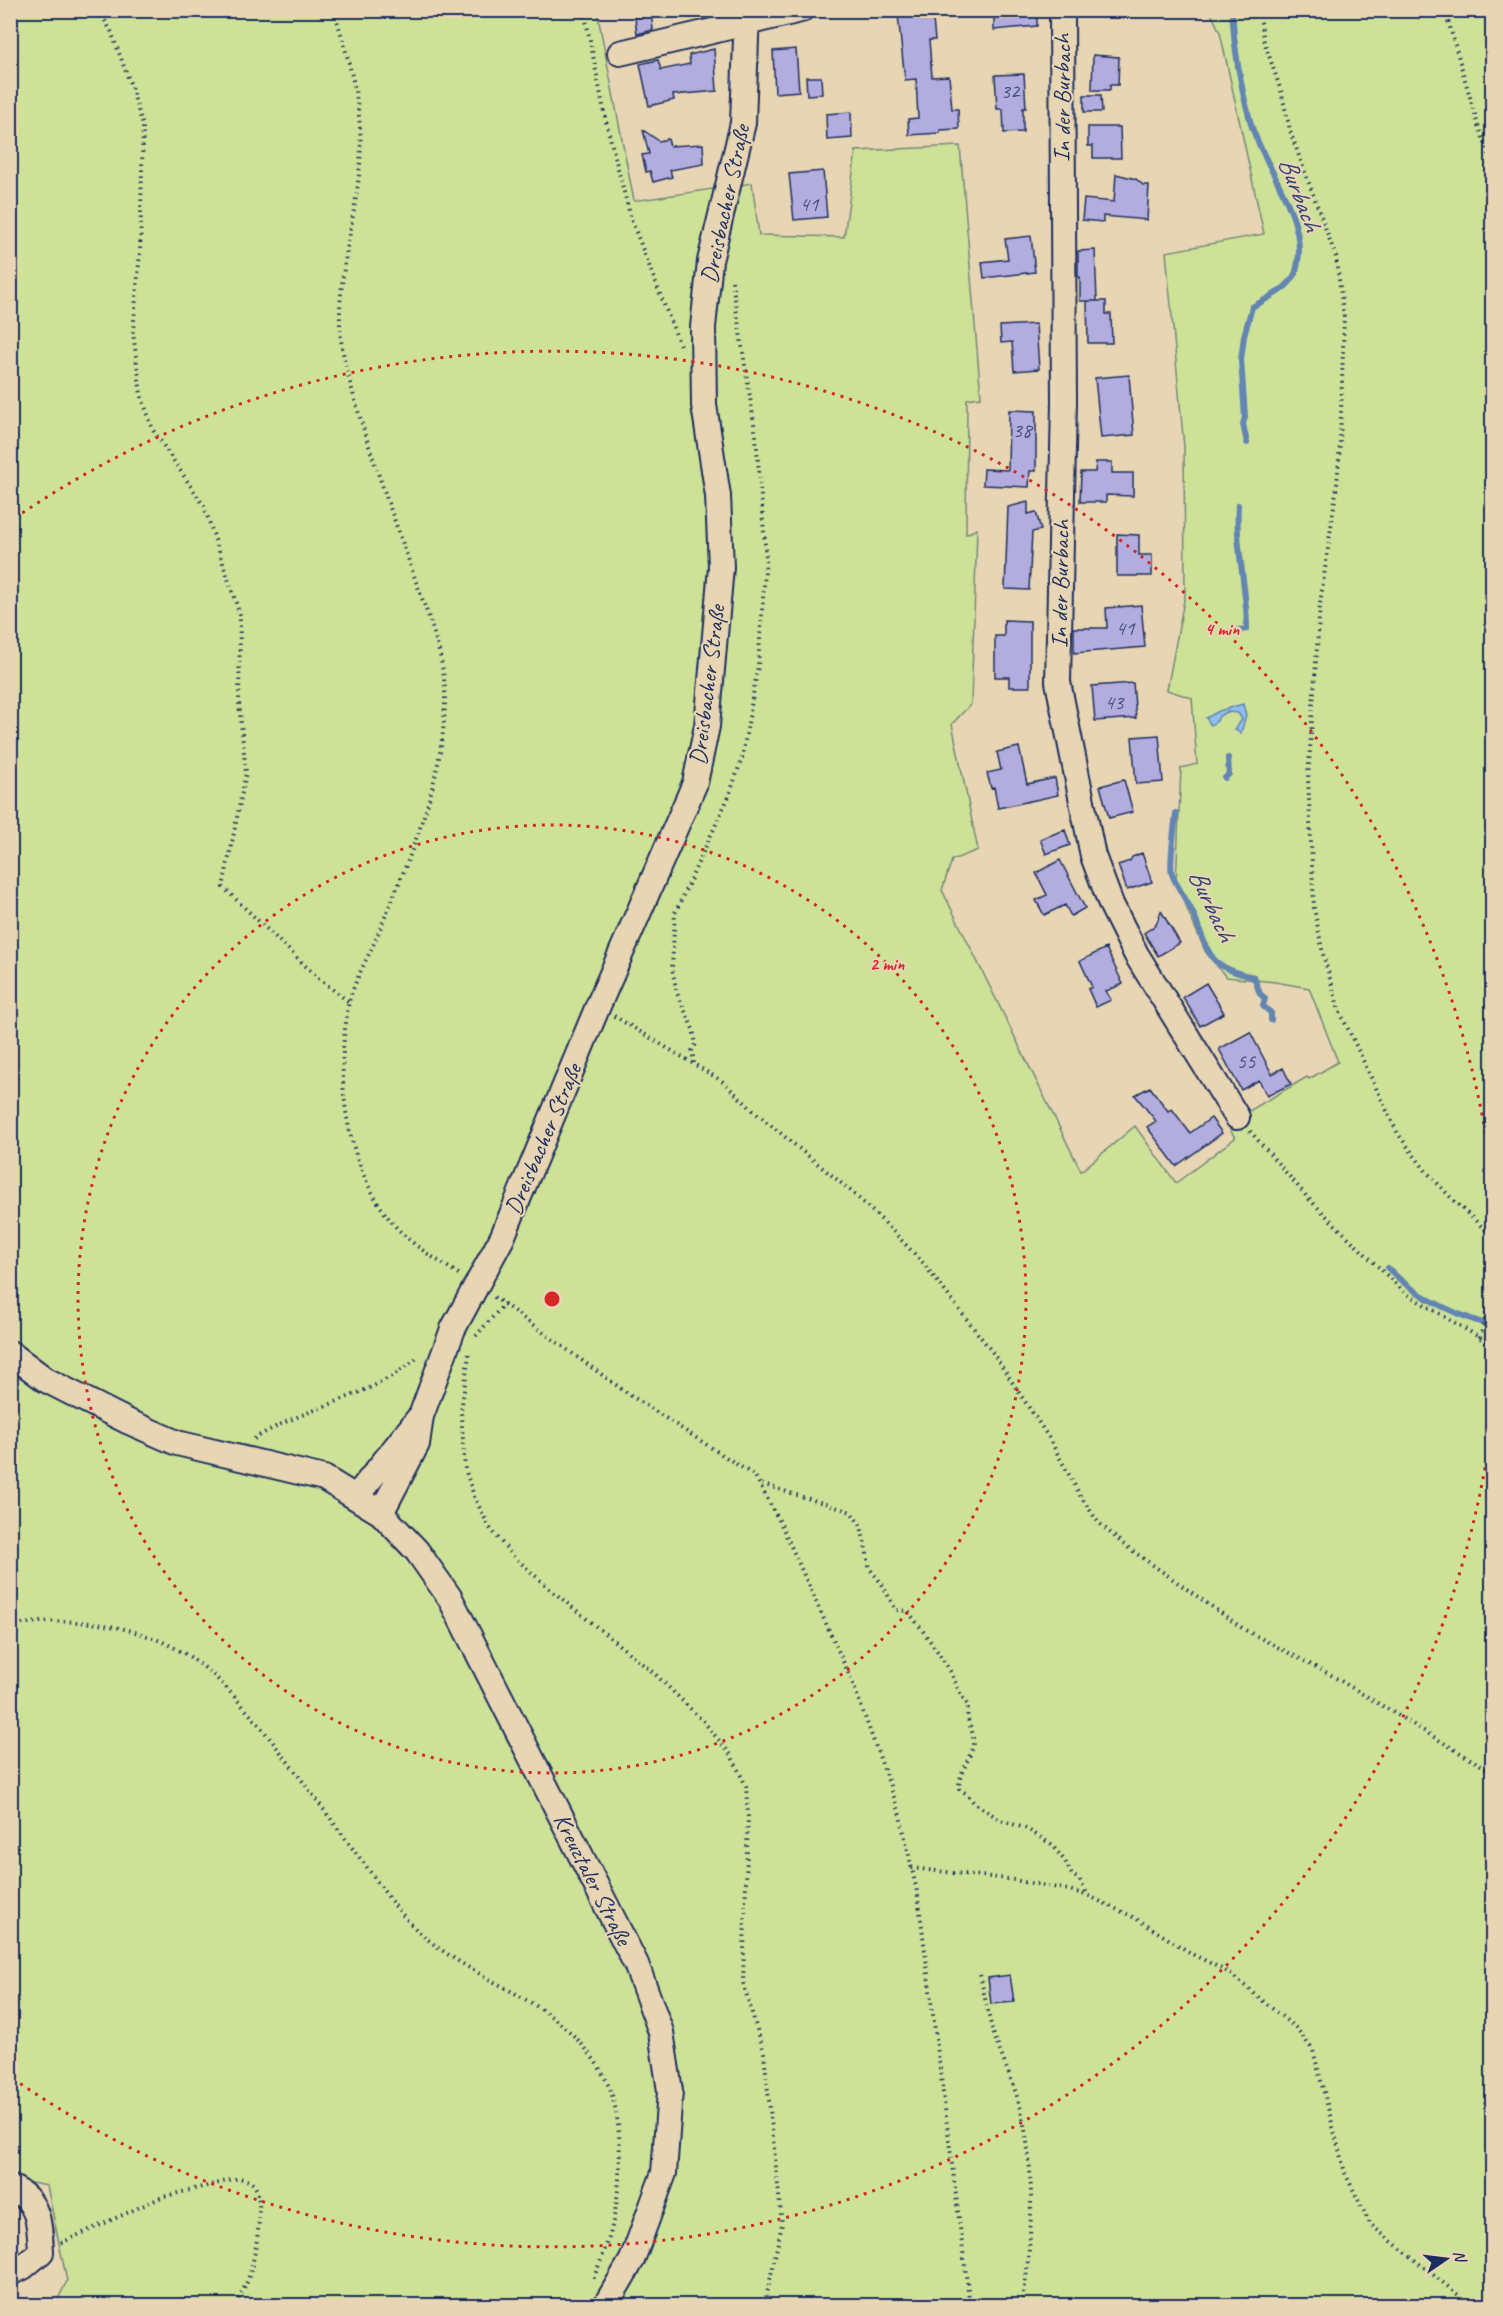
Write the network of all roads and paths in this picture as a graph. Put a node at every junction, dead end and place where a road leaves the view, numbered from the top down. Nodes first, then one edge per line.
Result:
1 (99, 10) edge
2 (334, 10) edge
3 (584, 10) edge
4 (801, 10) edge
5 (1062, 10) edge
6 (1259, 10) edge
7 (1445, 10) edge
8 (748, 17) edge
9 (620, 53) dead end
10 (1492, 161) edge
11 (682, 351) dead end
12 (349, 1002) junction
13 (598, 1006) junction
14 (1237, 1117) joint
15 (1492, 1236) edge
16 (476, 1286) junction
17 (1492, 1291) edge
18 (505, 1302) junction
19 (1480, 1337) junction
20 (472, 1340) dead end
21 (1492, 1345) edge
22 (471, 1347) dead end
23 (426, 1350) dead end
24 (10, 1353) edge
25 (421, 1416) junction
26 (232, 1456) junction
27 (761, 1484) junction
28 (356, 1497) junction
29 (381, 1513) junction
30 (10, 1626) edge
31 (1492, 1772) edge
32 (911, 1868) junction
33 (1089, 1896) junction
34 (980, 1975) dead end
35 (10, 2187) edge
36 (41, 2252) junction
37 (10, 2273) edge
38 (592, 2283) dead end
39 (235, 2306) edge
40 (605, 2306) edge
41 (758, 2306) edge
42 (970, 2306) edge
43 (1022, 2306) edge
44 (1472, 2306) edge

1 - 12 path
2 - 12 path
3 - 11 path
4 - 8 street
5 - 14 street, In der Burbach
6 - 15 path
7 - 10 path
8 - 9 street
8 - 13 street, Dreisbacher Straße
12 - 16 path
13 - 16 street, Dreisbacher Straße
13 - 31 path
14 - 19 path
16 - 18 path
16 - 25 street, Dreisbacher Straße
17 - 19 path
18 - 20 path
18 - 27 path
19 - 21 path
22 - 41 path
23 - 26 path
24 - 26 street, Kreuztaler Straße
25 - 28 street, Dreisbacher Straße
25 - 29 street, Dreisbacher Straße
26 - 28 street, Kreuztaler Straße
27 - 32 path
27 - 33 path
28 - 29 street, Kreuztaler Straße
29 - 40 street, Kreuztaler Straße
30 - 38 path
32 - 33 path
32 - 42 path
33 - 44 path
34 - 43 path
35 - 36 street
36 - 37 street
36 - 39 path

